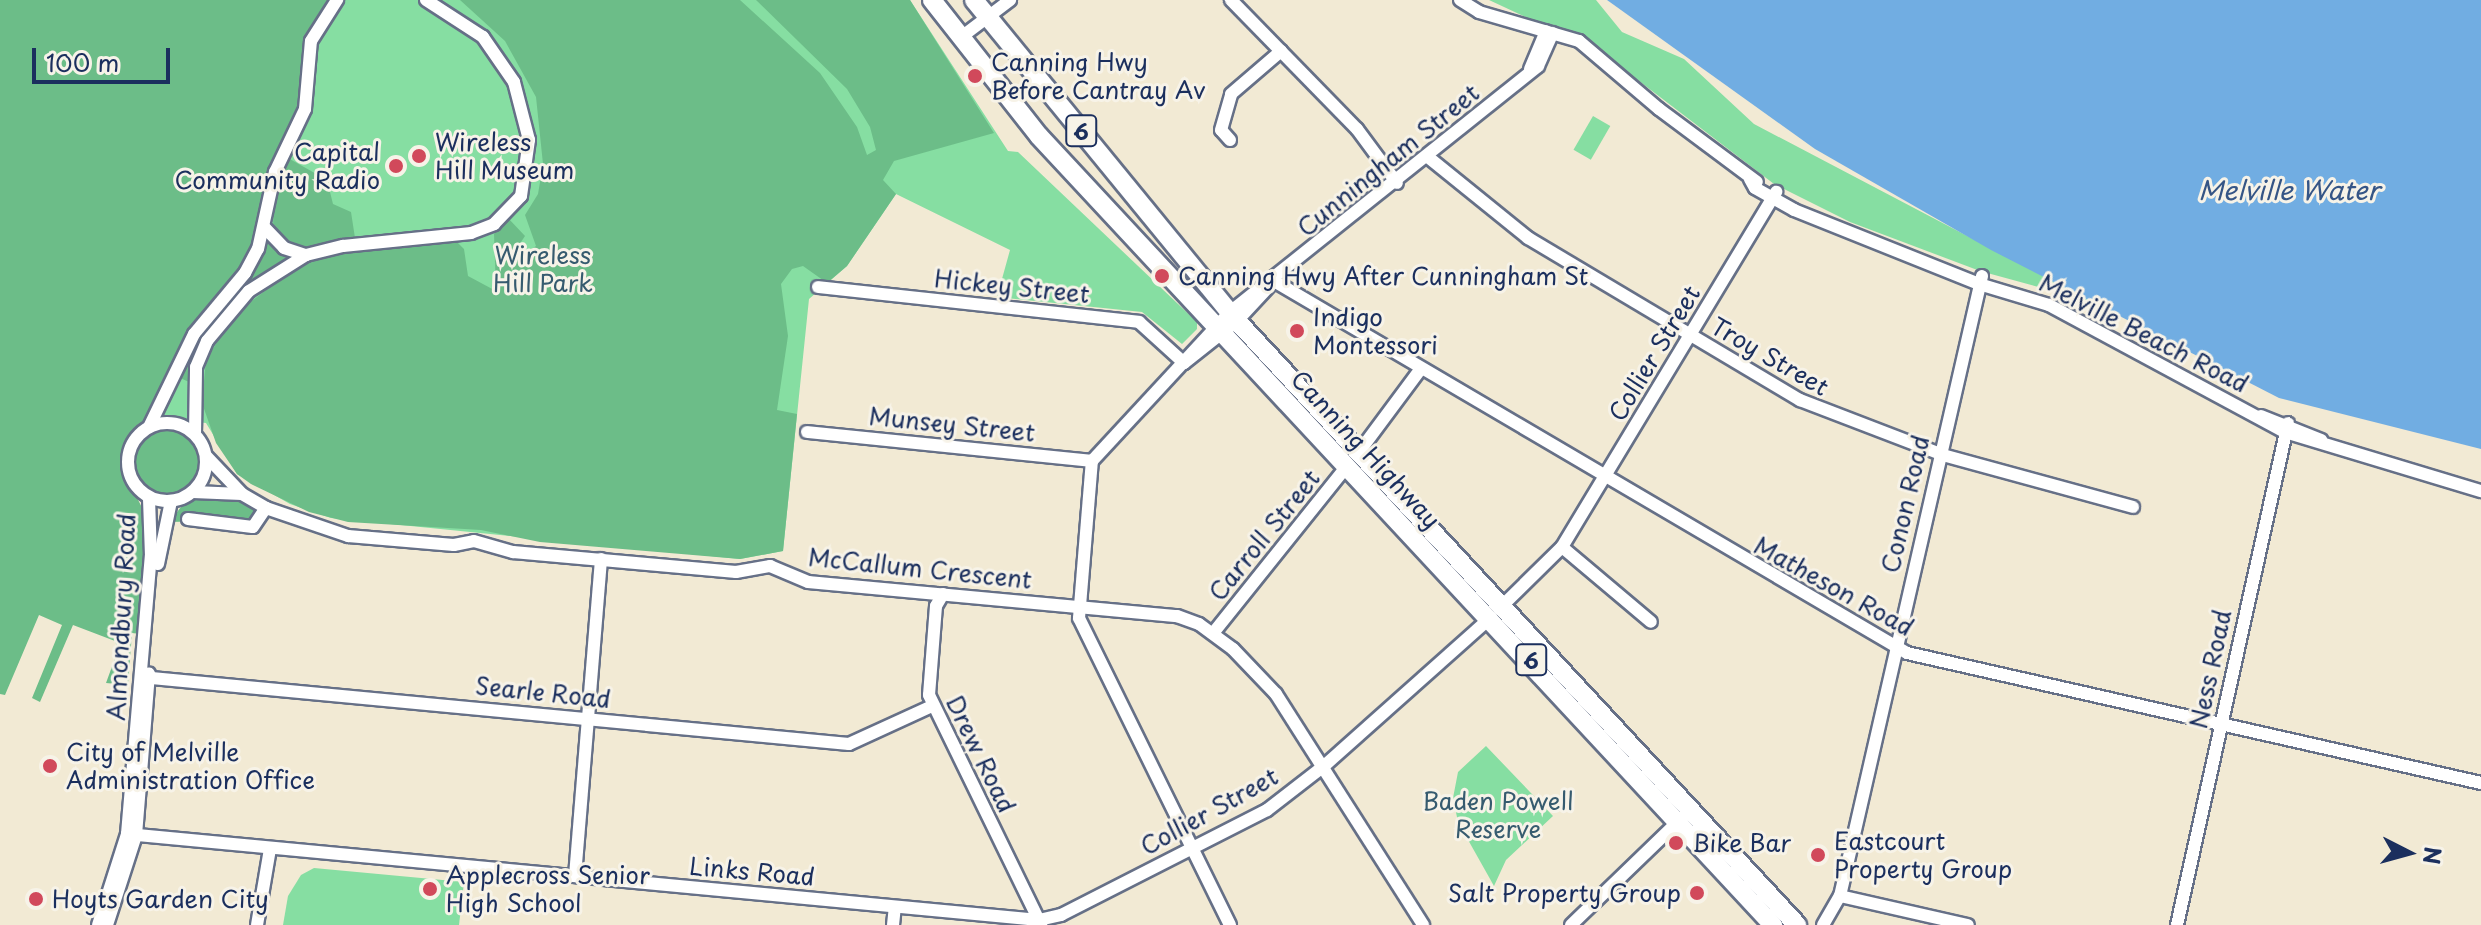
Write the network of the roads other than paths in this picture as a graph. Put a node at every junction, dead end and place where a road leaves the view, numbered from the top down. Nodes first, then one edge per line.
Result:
1 (337, 0) edge
2 (426, 0) edge
3 (932, 0) edge
4 (974, 0) edge
5 (1010, 0) edge
6 (1231, 0) edge
7 (1460, 0) edge
8 (986, 15) junction
9 (1548, 35) junction
10 (960, 38) junction
11 (1281, 51) junction
12 (1230, 140) dead end
13 (1428, 157) junction
14 (1397, 183) junction
15 (1774, 196) junction
16 (264, 227) junction
17 (306, 255) junction
18 (1981, 280) junction
19 (1274, 281) junction
20 (818, 287) dead end
21 (1227, 323) junction
22 (1690, 335) junction
23 (1184, 363) junction
24 (1420, 370) junction
25 (149, 427) junction
26 (2287, 428) junction
27 (807, 432) dead end
28 (195, 434) junction
29 (1939, 453) junction
30 (206, 456) junction
31 (1354, 459) junction
32 (1092, 461) junction
33 (1607, 477) junction
34 (2481, 491) edge
35 (193, 492) junction
36 (242, 494) junction
37 (149, 498) junction
38 (171, 501) junction
39 (2133, 507) dead end
40 (266, 508) junction
41 (188, 519) dead end
42 (1562, 547) junction
43 (601, 559) junction
44 (943, 594) junction
45 (1081, 606) junction
46 (1497, 611) junction
47 (1651, 622) dead end
48 (1214, 632) junction
49 (1895, 648) junction
50 (145, 677) junction
51 (932, 706) junction
52 (589, 719) junction
53 (2221, 725) junction
54 (1324, 766) junction
55 (2481, 783) edge
56 (1685, 815) junction
57 (132, 834) junction
58 (270, 849) junction
59 (1192, 850) junction
60 (575, 876) junction
61 (1840, 896) junction
62 (895, 907) junction
63 (1040, 923) edge
64 (98, 925) edge
65 (107, 925) edge
66 (257, 925) edge
67 (893, 925) edge
68 (1230, 925) edge
69 (1423, 925) edge
70 (1571, 925) edge
71 (1773, 925) edge
72 (1797, 925) edge
73 (1823, 925) edge
74 (1968, 925) edge
75 (2177, 925) edge

1 - 16 street
2 - 17 street
3 - 10 highway, Canning Highway / 6
4 - 8 highway, Canning Highway / 6
5 - 8 street
6 - 11 street
7 - 9 street, Melville Beach Road
8 - 10 street
8 - 21 highway, Canning Highway / 6
9 - 13 street, Cunningham Street
9 - 15 street, Melville Beach Road
10 - 21 highway, Canning Highway / 6
11 - 12 street
11 - 14 street
13 - 14 street, Cunningham Street
13 - 22 street, Troy Street
14 - 19 street, Cunningham Street
15 - 18 street, Melville Beach Road
15 - 22 street, Collier Street
16 - 17 street
16 - 25 street
17 - 28 street
18 - 26 street, Melville Beach Road
18 - 29 street, Conon Road
19 - 21 street, Cunningham Street
19 - 24 street, Matheson Road
20 - 23 street, Hickey Street
21 - 23 street, Cunningham Street
21 - 31 highway, Canning Highway / 6
22 - 29 street, Troy Street
22 - 33 street, Collier Street
23 - 32 street, Cunningham Street
24 - 31 street, Carroll Street
24 - 33 street, Matheson Road
25 - 28 street
25 - 37 street
26 - 34 street, Melville Beach Road
26 - 53 street, Ness Road
27 - 32 street, Munsey Street
28 - 30 street
29 - 39 street, Troy Street
29 - 49 street, Conon Road
30 - 35 street
30 - 36 street, McCallum Crescent
31 - 46 highway, Canning Highway / 6
31 - 48 street, Carroll Street
32 - 45 street
33 - 42 street, Collier Street
33 - 49 street, Matheson Road
35 - 36 street, McCallum Crescent
35 - 38 street
36 - 40 street, McCallum Crescent
37 - 38 street
37 - 50 street, Almondbury Road
38 - 50 street, Almondbury Road
40 - 41 street
40 - 43 street, McCallum Crescent
42 - 46 street, Collier Street
42 - 47 street
43 - 44 street, McCallum Crescent
43 - 52 street
44 - 45 street, McCallum Crescent
44 - 51 street, Drew Road
45 - 48 street, McCallum Crescent
45 - 59 street
46 - 54 street, Collier Street
46 - 56 highway, Canning Highway / 6
48 - 54 street, McCallum Crescent
49 - 53 street, Matheson Road
49 - 61 street, Conon Road
50 - 52 street, Searle Road
50 - 57 street, Almondbury Road
51 - 52 street, Searle Road
51 - 63 street, Drew Road
52 - 60 street
53 - 55 street, Matheson Road
53 - 75 street, Ness Road
54 - 59 street, Collier Street
54 - 69 street, McCallum Crescent
56 - 70 street
56 - 71 highway, Canning Highway / 6
56 - 72 highway, Canning Highway / 6
57 - 58 street, Links Road
57 - 64 street, Almondbury Road
57 - 65 street, Almondbury Road
58 - 60 street, Links Road
58 - 66 street
59 - 63 street, Collier Street
59 - 68 street
60 - 62 street, Links Road
61 - 73 street, Conon Road
61 - 74 street
62 - 63 street, Links Road
62 - 67 street

